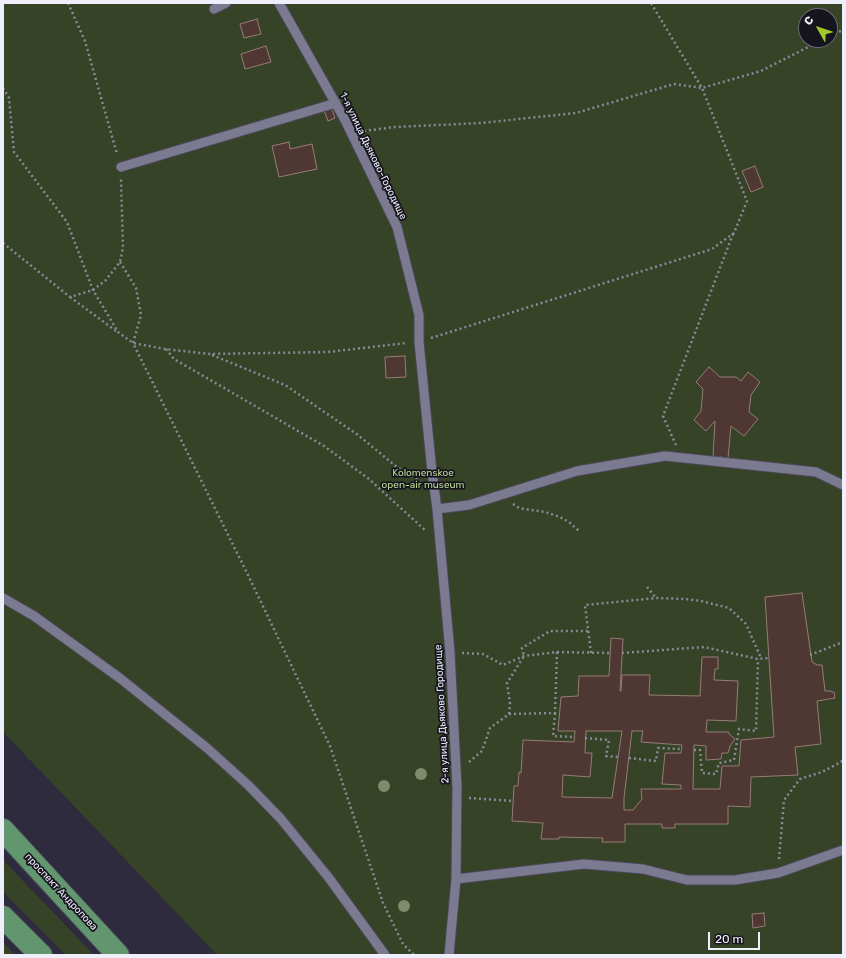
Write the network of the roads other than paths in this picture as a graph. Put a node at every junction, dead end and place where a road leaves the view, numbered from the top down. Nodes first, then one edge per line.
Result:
1 (226, 3) edge
2 (279, 3) edge
3 (214, 9) dead end
4 (336, 103) junction
5 (121, 166) road end
6 (432, 472) joint
7 (843, 486) edge
8 (437, 509) junction
9 (3, 598) edge
10 (3, 830) edge
11 (843, 850) edge
12 (456, 879) junction
13 (3, 917) edge
14 (42, 955) edge
15 (118, 955) edge
16 (385, 955) edge
17 (449, 955) edge

1 - 3 lane
2 - 4 lane, 1-я улица Дьяково-Городище
4 - 5 lane
4 - 6 lane, 1-я улица Дьяково-Городище
6 - 8 lane, 2-я улица Дьяково Городище
7 - 8 lane
8 - 12 lane, 2-я улица Дьяково Городище
9 - 16 lane
10 - 15 main road, проспект Андропова
11 - 12 lane
12 - 17 lane, 2-я улица Дьяково Городище
13 - 14 main road

